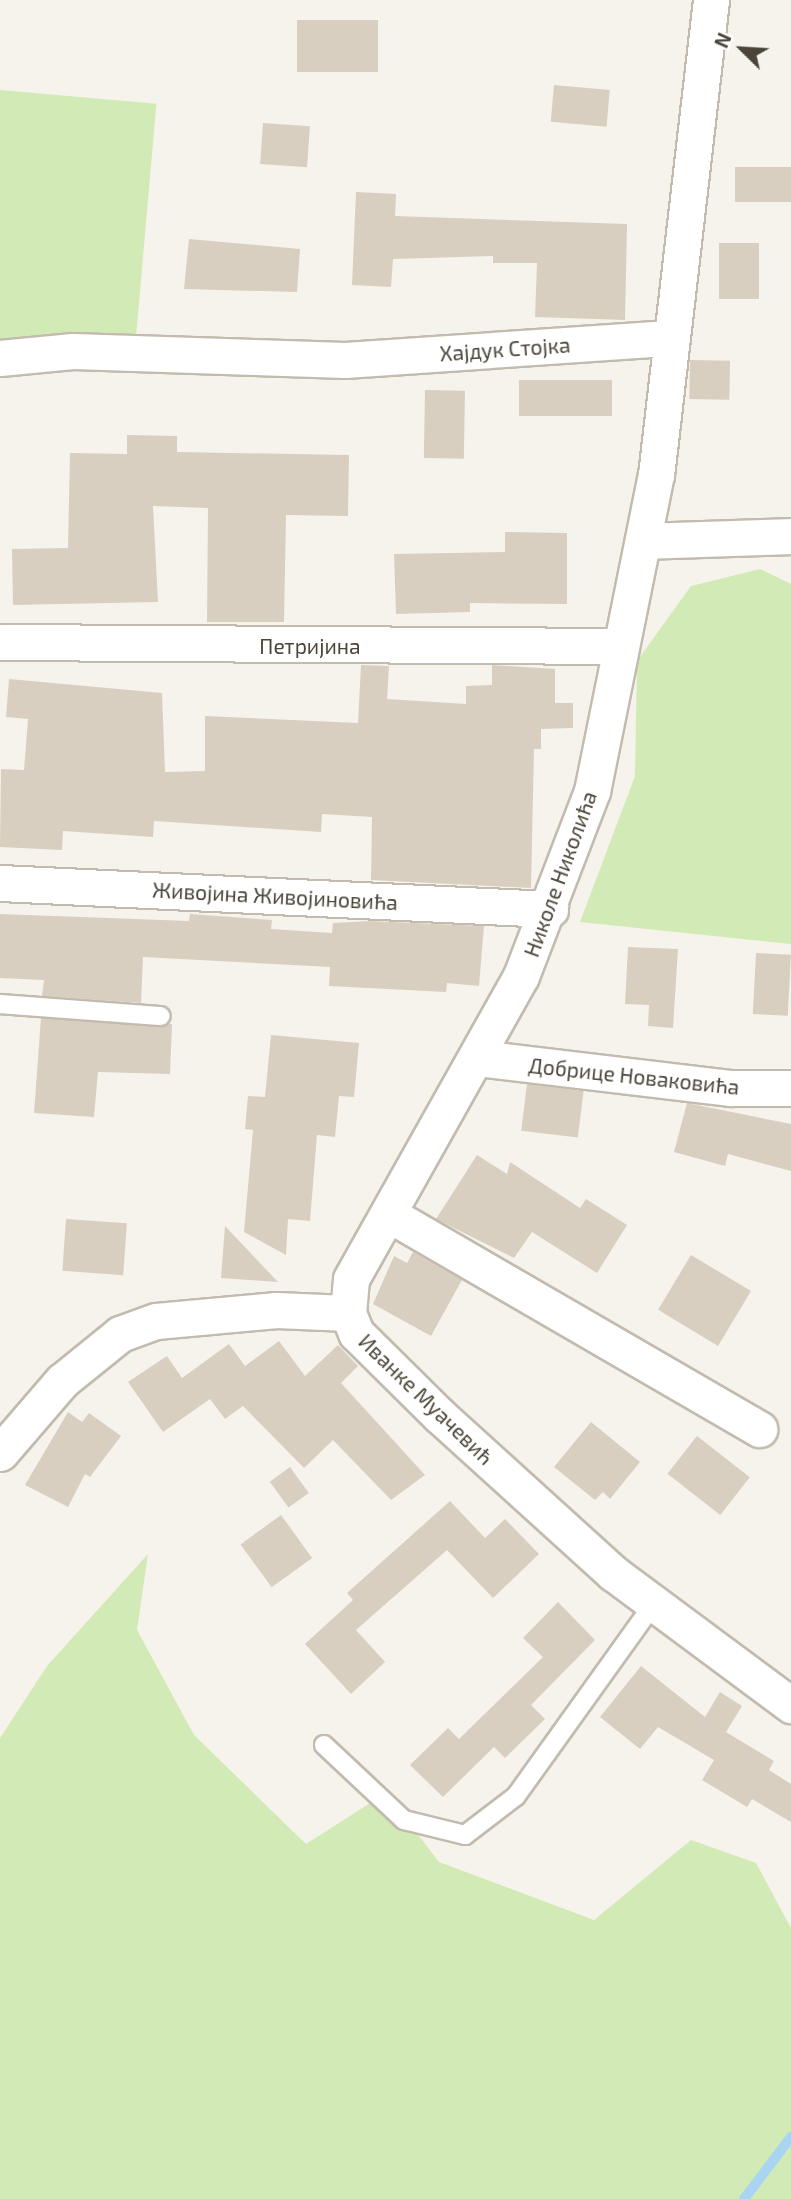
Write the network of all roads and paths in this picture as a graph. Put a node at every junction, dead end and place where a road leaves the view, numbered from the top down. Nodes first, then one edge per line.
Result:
1 (711, 0) edge
2 (669, 338) junction
3 (0, 358) edge
4 (791, 537) edge
5 (644, 541) junction
6 (0, 642) edge
7 (621, 646) junction
8 (0, 883) edge
9 (550, 909) junction
10 (0, 1004) edge
11 (161, 1016) dead end
12 (478, 1058) junction
13 (791, 1088) edge
14 (390, 1214) junction
15 (348, 1313) junction
16 (759, 1429) dead end
17 (0, 1453) edge
18 (652, 1606) junction
19 (791, 1705) edge
20 (324, 1745) dead end

1 - 2 street
2 - 3 street, Хајдук Стојка
2 - 5 street, Николе Николића
4 - 5 street
5 - 7 street, Николе Николића
6 - 7 street, Петријина
7 - 9 street, Николе Николића
8 - 9 street, Живојина Живојиновића
9 - 12 street, Николе Николића
10 - 11 lane
12 - 13 street, Добрице Новаковића
12 - 14 street, Николе Николића
14 - 15 street, Николе Николића
14 - 16 street
15 - 17 street, Иванке Муачевић
15 - 18 street, Иванке Муачевић
18 - 19 street, Иванке Муачевић
18 - 20 lane

